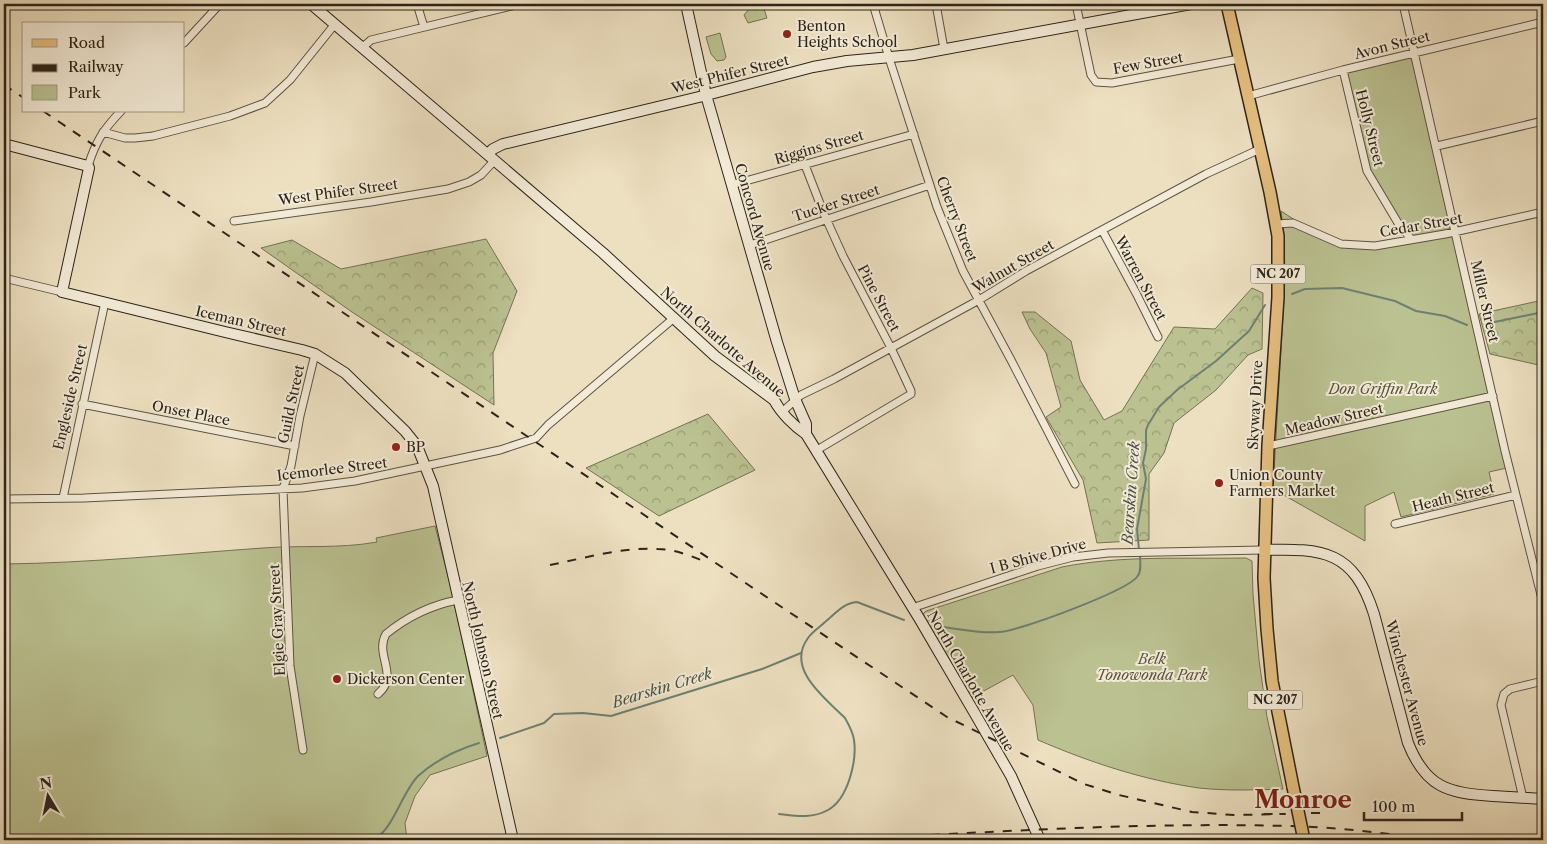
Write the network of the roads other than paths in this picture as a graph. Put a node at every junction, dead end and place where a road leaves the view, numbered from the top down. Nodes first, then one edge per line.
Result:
1 (220, 4) edge
2 (311, 4) edge
3 (417, 4) edge
4 (518, 4) edge
5 (686, 4) edge
6 (873, 4) edge
7 (936, 4) edge
8 (1076, 4) edge
9 (1191, 4) edge
10 (1227, 4) edge
11 (1403, 4) edge
12 (1543, 22) edge
13 (335, 24) junction
14 (1080, 25) junction
15 (424, 28) junction
16 (185, 42) edge
17 (363, 47) junction
18 (944, 49) junction
19 (1414, 53) junction
20 (889, 58) junction
21 (1240, 59) junction
22 (1343, 70) junction
23 (706, 95) junction
24 (1248, 96) junction
25 (119, 112) edge
26 (1543, 121) edge
27 (103, 132) junction
28 (914, 134) junction
29 (4, 144) edge
30 (1436, 146) junction
31 (1260, 149) junction
32 (492, 157) junction
33 (804, 165) junction
34 (88, 166) junction
35 (731, 185) junction
36 (930, 185) junction
37 (1543, 212) edge
38 (826, 220) junction
39 (234, 221) dead end
40 (1276, 224) junction
41 (1102, 230) junction
42 (1456, 232) junction
43 (1411, 240) junction
44 (750, 245) junction
45 (4, 278) edge
46 (62, 292) junction
47 (979, 300) junction
48 (105, 302) junction
49 (674, 318) junction
50 (1158, 337) dead end
51 (891, 348) junction
52 (315, 354) junction
53 (1493, 396) junction
54 (795, 399) junction
55 (82, 404) junction
56 (784, 410) junction
57 (806, 434) junction
58 (294, 446) junction
59 (1268, 446) junction
60 (817, 450) junction
61 (426, 467) junction
62 (1074, 484) dead end
63 (283, 488) junction
64 (1516, 495) junction
65 (62, 498) junction
66 (4, 499) edge
67 (1396, 524) dead end
68 (1263, 550) junction
69 (458, 600) junction
70 (1543, 603) edge
71 (912, 608) junction
72 (1543, 681) edge
73 (378, 694) dead end
74 (304, 750) dead end
75 (1523, 798) junction
76 (1543, 799) edge
77 (513, 840) edge
78 (1040, 840) edge
79 (1304, 840) edge

1 - 16 street
2 - 13 main road, North Charlotte Avenue
3 - 15 street
4 - 15 street
5 - 23 main road, Concord Avenue
6 - 20 street, Cherry Street
7 - 18 street
8 - 14 street, Few Street
9 - 14 main road, West Phifer Street
10 - 21 main road, Skyway Drive / NC 207
11 - 19 street, Miller Street
12 - 19 street, Avon Street
13 - 17 main road, North Charlotte Avenue
13 - 27 street
14 - 18 main road, West Phifer Street
14 - 21 street, Few Street
15 - 17 street
17 - 32 main road, North Charlotte Avenue
18 - 20 main road, West Phifer Street
19 - 22 street, Avon Street
19 - 30 street, Miller Street
20 - 23 main road, West Phifer Street
20 - 28 street, Cherry Street
21 - 24 main road, Skyway Drive / NC 207
22 - 24 street, Avon Street
22 - 43 street, Holly Street
23 - 32 main road, West Phifer Street
23 - 35 main road, Concord Avenue
24 - 31 main road, Skyway Drive / NC 207
25 - 27 street
26 - 30 street
27 - 34 street
28 - 33 street, Riggins Street
28 - 36 street, Cherry Street
29 - 34 main road
30 - 42 street, Miller Street
31 - 40 main road, Skyway Drive / NC 207
31 - 41 street, Walnut Street
32 - 39 street, West Phifer Street
32 - 49 main road, North Charlotte Avenue
33 - 35 street, Riggins Street
33 - 38 street, Pine Street
34 - 46 main road
35 - 44 main road, Concord Avenue
36 - 38 street, Tucker Street
36 - 47 street, Cherry Street
37 - 42 street, Cedar Street
38 - 44 street, Tucker Street
38 - 51 street, Pine Street
40 - 43 street, Cedar Street
40 - 59 main road, Skyway Drive / NC 207
41 - 47 street, Walnut Street
41 - 50 street, Warren Street
42 - 43 street, Cedar Street
42 - 53 street, Miller Street
44 - 54 main road, Concord Avenue
45 - 46 street, Iceman Street
46 - 48 main road, Iceman Street
47 - 51 street, Walnut Street
47 - 62 street, Cherry Street
48 - 52 main road, Iceman Street
48 - 55 street, Engleside Street
49 - 56 main road, North Charlotte Avenue
49 - 61 street, Icemorlee Street
51 - 54 street, Walnut Street
51 - 60 street, Pine Street
52 - 58 street, Guild Street
52 - 61 main road, Iceman Street
53 - 59 street, Meadow Street
53 - 64 street, Miller Street
54 - 56 street, Walnut Street
54 - 57 main road, Concord Avenue
55 - 58 street, Onset Place
55 - 65 street, Engleside Street
56 - 57 main road, North Charlotte Avenue
57 - 60 main road, North Charlotte Avenue
58 - 63 street, Guild Street
59 - 68 main road, Skyway Drive / NC 207
60 - 71 main road, North Charlotte Avenue
61 - 63 street, Icemorlee Street
61 - 69 main road, North Johnson Street
63 - 65 street, Icemorlee Street
63 - 74 street, Elgie Gray Street
64 - 67 street, Heath Street
64 - 70 street, Miller Street
65 - 66 street, Icemorlee Street
68 - 71 street, I B Shive Drive
68 - 75 main road, Winchester Avenue
68 - 79 main road, Skyway Drive / NC 207, bridge
69 - 73 street
69 - 77 main road, North Johnson Street
71 - 78 main road, North Charlotte Avenue
72 - 75 street
75 - 76 main road, Winchester Avenue

